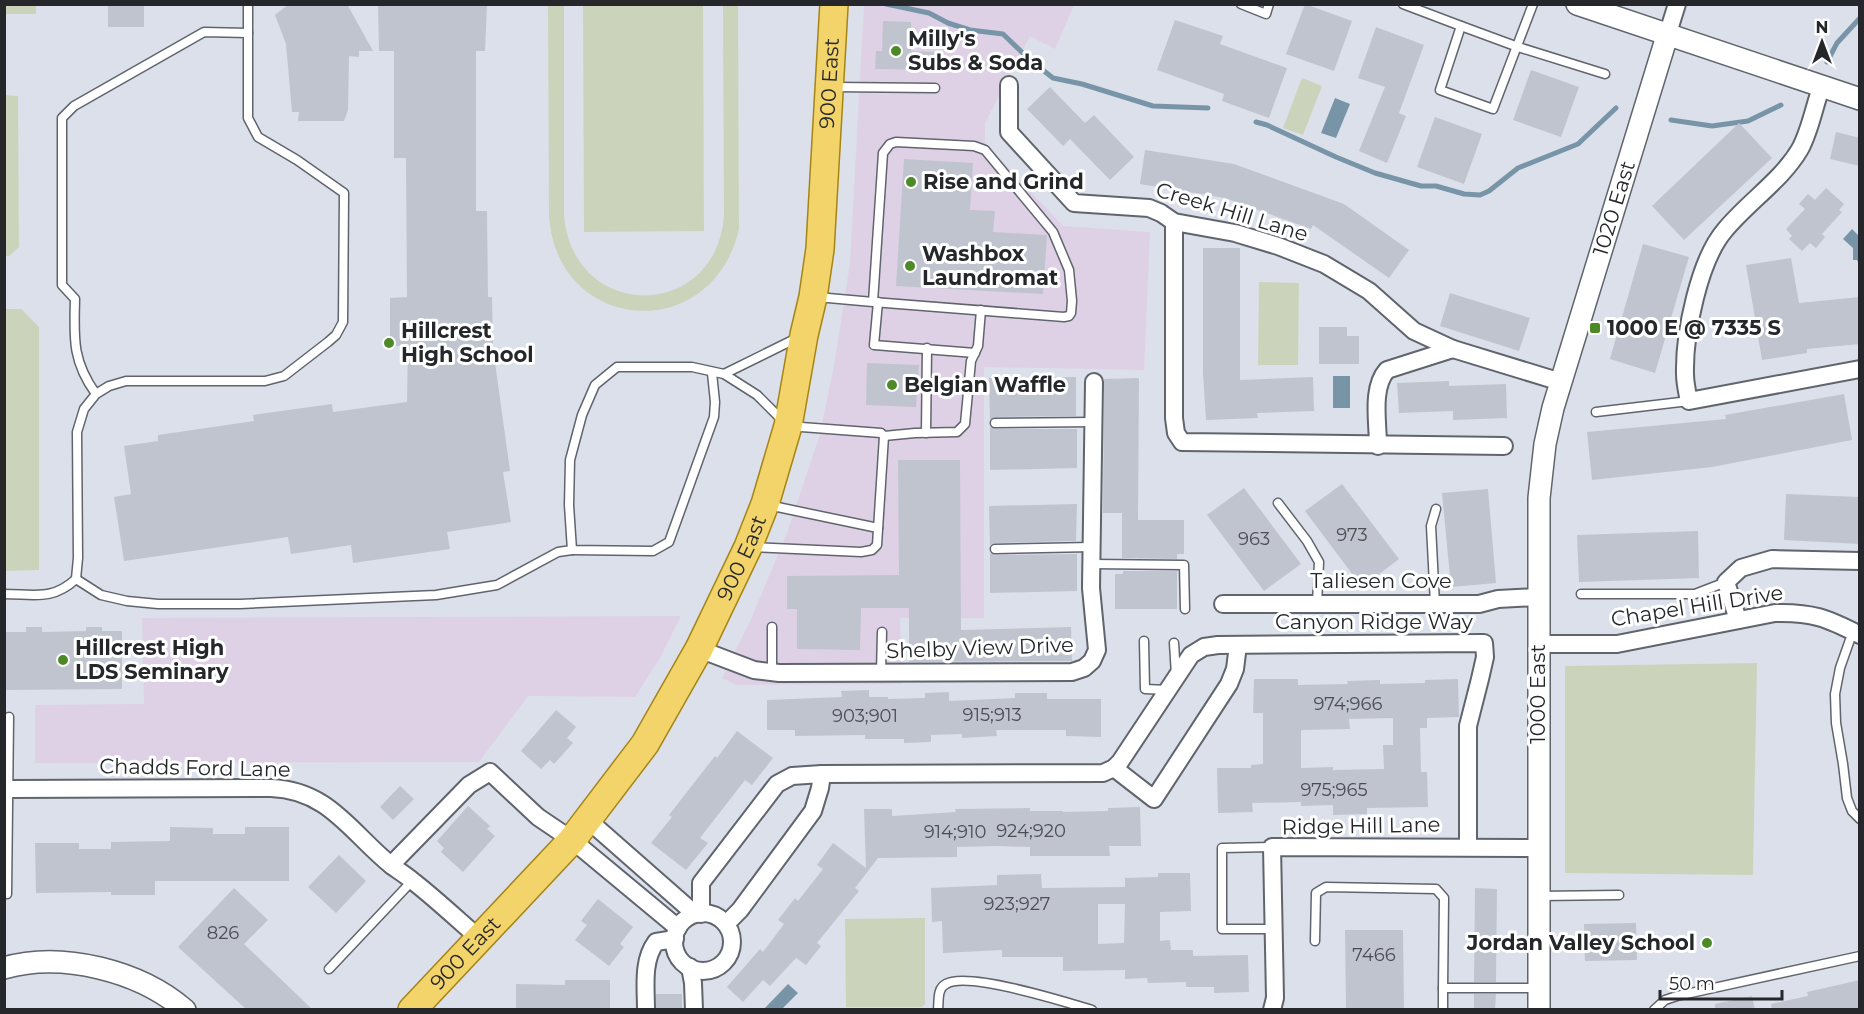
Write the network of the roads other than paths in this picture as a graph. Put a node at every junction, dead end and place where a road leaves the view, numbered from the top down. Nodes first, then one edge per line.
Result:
1 (248, 4) edge
2 (834, 4) edge
3 (1241, 4) edge
4 (1269, 4) edge
5 (1403, 4) edge
6 (1533, 4) edge
7 (1577, 4) edge
8 (1677, 4) edge
9 (1461, 26) junction
10 (248, 33) junction
11 (1667, 36) junction
12 (1518, 47) junction
13 (1605, 74) dead end
14 (1009, 85) dead end
15 (829, 87) junction
16 (935, 88) dead end
17 (1821, 88) junction
18 (1860, 99) edge
19 (1174, 222) junction
20 (813, 297) junction
21 (875, 302) junction
22 (981, 310) junction
23 (804, 335) junction
24 (927, 348) junction
25 (1453, 349) junction
26 (975, 352) junction
27 (1860, 369) edge
28 (712, 373) junction
29 (724, 375) junction
30 (1094, 382) dead end
31 (1561, 382) junction
32 (96, 394) junction
33 (1689, 401) junction
34 (1596, 412) dead end
35 (1094, 422) junction
36 (995, 423) dead end
37 (788, 426) junction
38 (926, 433) junction
39 (884, 436) junction
40 (1378, 446) junction
41 (1504, 446) dead end
42 (1278, 503) dead end
43 (765, 504) junction
44 (1436, 509) dead end
45 (878, 528) junction
46 (748, 547) junction
47 (995, 549) dead end
48 (572, 550) junction
49 (1092, 556) junction
50 (1860, 561) edge
51 (76, 579) junction
52 (1726, 582) junction
53 (4, 594) edge
54 (1581, 594) dead end
55 (1538, 597) junction
56 (1223, 604) dead end
57 (1317, 604) junction
58 (1435, 604) junction
59 (1185, 609) dead end
60 (1738, 620) junction
61 (772, 627) dead end
62 (882, 632) dead end
63 (1856, 633) edge
64 (1144, 641) dead end
65 (1174, 643) dead end
66 (1538, 644) junction
67 (1238, 645) junction
68 (699, 649) junction
69 (772, 672) junction
70 (881, 673) junction
71 (1172, 684) junction
72 (9, 717) dead end
73 (1114, 768) junction
74 (822, 774) junction
75 (8, 789) junction
76 (1860, 819) edge
77 (580, 830) junction
78 (1272, 847) junction
79 (1468, 847) junction
80 (1539, 848) junction
81 (391, 865) junction
82 (413, 880) junction
83 (7, 894) dead end
84 (1619, 895) dead end
85 (1539, 896) junction
86 (698, 914) junction
87 (726, 924) junction
88 (1273, 929) junction
89 (676, 934) junction
90 (480, 939) junction
91 (1315, 941) dead end
92 (1860, 956) edge
93 (690, 967) junction
94 (4, 968) edge
95 (329, 969) dead end
96 (1443, 988) junction
97 (1539, 988) junction
98 (185, 1010) edge
99 (412, 1010) edge
100 (646, 1010) edge
101 (694, 1010) edge
102 (938, 1010) edge
103 (1092, 1010) edge
104 (1272, 1010) edge
105 (1443, 1010) edge
106 (1539, 1010) edge
107 (1654, 1010) edge

1 - 10 lane
2 - 15 main road, 900 East
3 - 4 lane
5 - 9 lane
6 - 12 lane
7 - 11 street
8 - 11 street
9 - 12 lane
9 - 12 lane
10 - 32 lane
10 - 32 lane
11 - 17 street
11 - 31 street, 1020 East
12 - 13 lane
14 - 19 street, Creek Hill Lane
15 - 16 lane
15 - 20 main road, 900 East
17 - 18 street
17 - 33 street
19 - 25 street, Creek Hill Lane
19 - 40 street
20 - 21 lane
20 - 23 main road, 900 East
21 - 22 lane
21 - 22 lane
21 - 24 lane
22 - 26 lane
23 - 29 lane
23 - 37 main road, 900 East
24 - 26 lane
24 - 38 lane
25 - 31 street, Creek Hill Lane
25 - 40 street
26 - 38 lane
27 - 33 street
28 - 29 lane
28 - 48 lane
28 - 48 lane
29 - 37 lane
30 - 35 street, Shelby View Drive
31 - 55 street, 1000 East
32 - 51 lane
33 - 34 lane
35 - 36 lane
35 - 49 street, Shelby View Drive
37 - 39 lane
37 - 43 main road, 900 East
38 - 39 lane
39 - 45 lane
40 - 41 street
42 - 57 lane
43 - 45 lane
43 - 46 main road, 900 East
44 - 58 lane
45 - 46 lane
46 - 68 main road, 900 East
47 - 49 lane
48 - 51 lane
49 - 59 lane
49 - 70 street, Shelby View Drive
50 - 52 street
51 - 53 lane
52 - 54 lane
52 - 60 street
55 - 58 street, Taliesen Cove
55 - 66 street, 1000 East
56 - 57 street, Taliesen Cove
57 - 58 street, Taliesen Cove
60 - 63 street, Chapel Hill Drive
60 - 66 street, Chapel Hill Drive
61 - 69 lane
62 - 70 lane
63 - 76 lane
64 - 71 lane
65 - 71 lane
66 - 80 street, 1000 East
67 - 71 street, Canyon Ridge Way
67 - 73 street
67 - 79 street, Canyon Ridge Way
68 - 69 street, Shelby View Drive
68 - 77 main road, 900 East
69 - 70 street, Shelby View Drive
71 - 73 street, Canyon Ridge Way
72 - 75 lane
73 - 74 street
74 - 86 street
74 - 87 street
75 - 81 street, Chadds Ford Lane
75 - 83 lane
77 - 81 street
77 - 86 street
77 - 89 street
77 - 90 main road, 900 East
78 - 79 street, Ridge Hill Lane
78 - 88 street, Ridge Hill Lane
78 - 88 lane
79 - 80 street, Ridge Hill Lane
80 - 85 street, 1000 East
81 - 82 street, Chadds Ford Lane
82 - 90 street, Chadds Ford Lane
82 - 95 lane
84 - 85 lane
85 - 97 street, 1000 East
86 - 87 street
86 - 89 street
87 - 93 street
88 - 104 street, Ridge Hill Lane
89 - 93 street
89 - 100 street
90 - 99 main road, 900 East
91 - 96 lane
92 - 107 lane
93 - 101 street
94 - 98 street
96 - 97 lane
96 - 105 lane
97 - 106 street, 1000 East
102 - 103 lane

